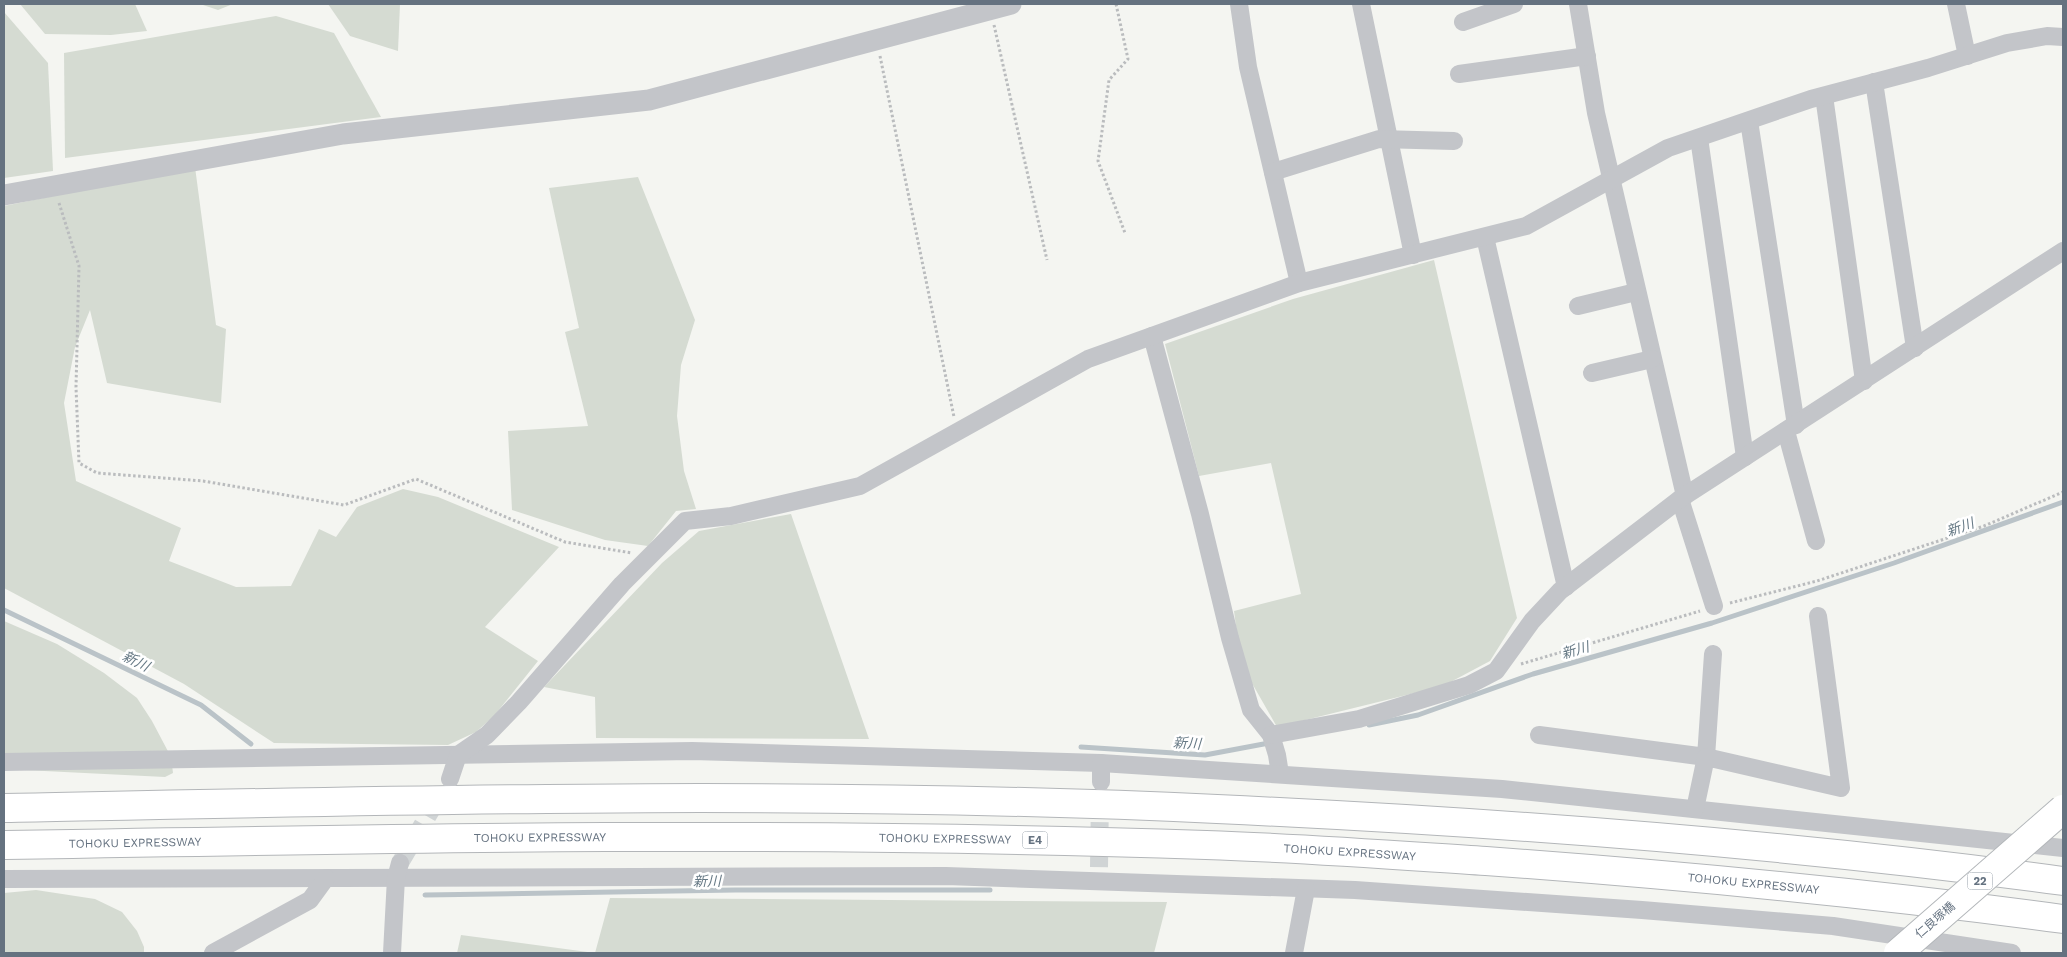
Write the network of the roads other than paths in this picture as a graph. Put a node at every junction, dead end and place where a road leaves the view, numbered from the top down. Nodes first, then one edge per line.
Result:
1 (1239, 4) edge
2 (1361, 4) edge
3 (1514, 4) edge
4 (1578, 4) edge
5 (1956, 4) edge
6 (1001, 7) edge
7 (1463, 22) dead end
8 (2063, 37) edge
9 (1586, 56) junction
10 (1967, 56) junction
11 (1460, 74) dead end
12 (1874, 82) junction
13 (1824, 96) junction
14 (1749, 121) junction
15 (1699, 138) junction
16 (1388, 139) junction
17 (1454, 141) dead end
18 (1273, 172) junction
19 (1611, 180) junction
20 (4, 195) edge
21 (1485, 236) junction
22 (2063, 251) edge
23 (1413, 255) junction
24 (1300, 283) junction
25 (1636, 292) junction
26 (1578, 306) dead end
27 (1152, 336) junction
28 (1915, 348) junction
29 (1652, 360) junction
30 (1592, 373) dead end
31 (1864, 381) junction
32 (1791, 428) junction
33 (1745, 458) junction
34 (1682, 498) junction
35 (1816, 541) dead end
36 (1566, 587) junction
37 (1714, 606) road end
38 (1818, 616) dead end
39 (1713, 654) dead end
40 (1271, 735) junction
41 (1539, 735) dead end
42 (458, 755) junction
43 (1706, 757) junction
44 (4, 762) edge
45 (1102, 763) junction
46 (1280, 774) junction
47 (450, 779) tunnel mouth
48 (1101, 782) tunnel mouth
49 (4, 808) edge
50 (2063, 808) edge
51 (1695, 809) junction
52 (4, 845) edge
53 (2063, 848) edge
54 (398, 870) junction
55 (326, 878) junction
56 (4, 879) edge
57 (2063, 881) edge
58 (1306, 889) junction
59 (2063, 919) edge
60 (213, 953) edge
61 (392, 953) edge
62 (1294, 953) edge
63 (1898, 953) edge
64 (2012, 953) edge

1 - 18 street
2 - 16 street
3 - 7 street
4 - 9 street
5 - 10 street
6 - 20 street
8 - 10 street
9 - 11 street
9 - 19 street
10 - 12 street
12 - 13 street
12 - 28 street
13 - 14 street
13 - 31 street
14 - 15 street
14 - 32 street
15 - 19 street
15 - 33 street
16 - 17 street
16 - 18 street
16 - 23 street
18 - 24 street
19 - 21 street
19 - 25 street
21 - 23 street
21 - 36 street
22 - 28 street
23 - 24 street
24 - 27 street
25 - 26 street
25 - 29 street
27 - 40 street
27 - 42 street
28 - 31 street
29 - 30 street
29 - 34 street
31 - 32 street
32 - 33 street
32 - 35 street
33 - 34 street
34 - 36 street
34 - 37 street
36 - 40 street
38 - 43 street
39 - 43 street
40 - 46 street
41 - 43 street
42 - 44 street
42 - 45 street
42 - 47 street
43 - 51 street
45 - 46 street
45 - 48 street
46 - 51 street
49 - 57 main road
50 - 63 main road, 仁良塚橋 / 22, bridge
51 - 53 street
52 - 59 main road, TOHOKU EXPRESSWAY / E4
54 - 55 street
54 - 58 street
54 - 61 street
55 - 56 street
55 - 60 street
58 - 62 street
58 - 64 street

